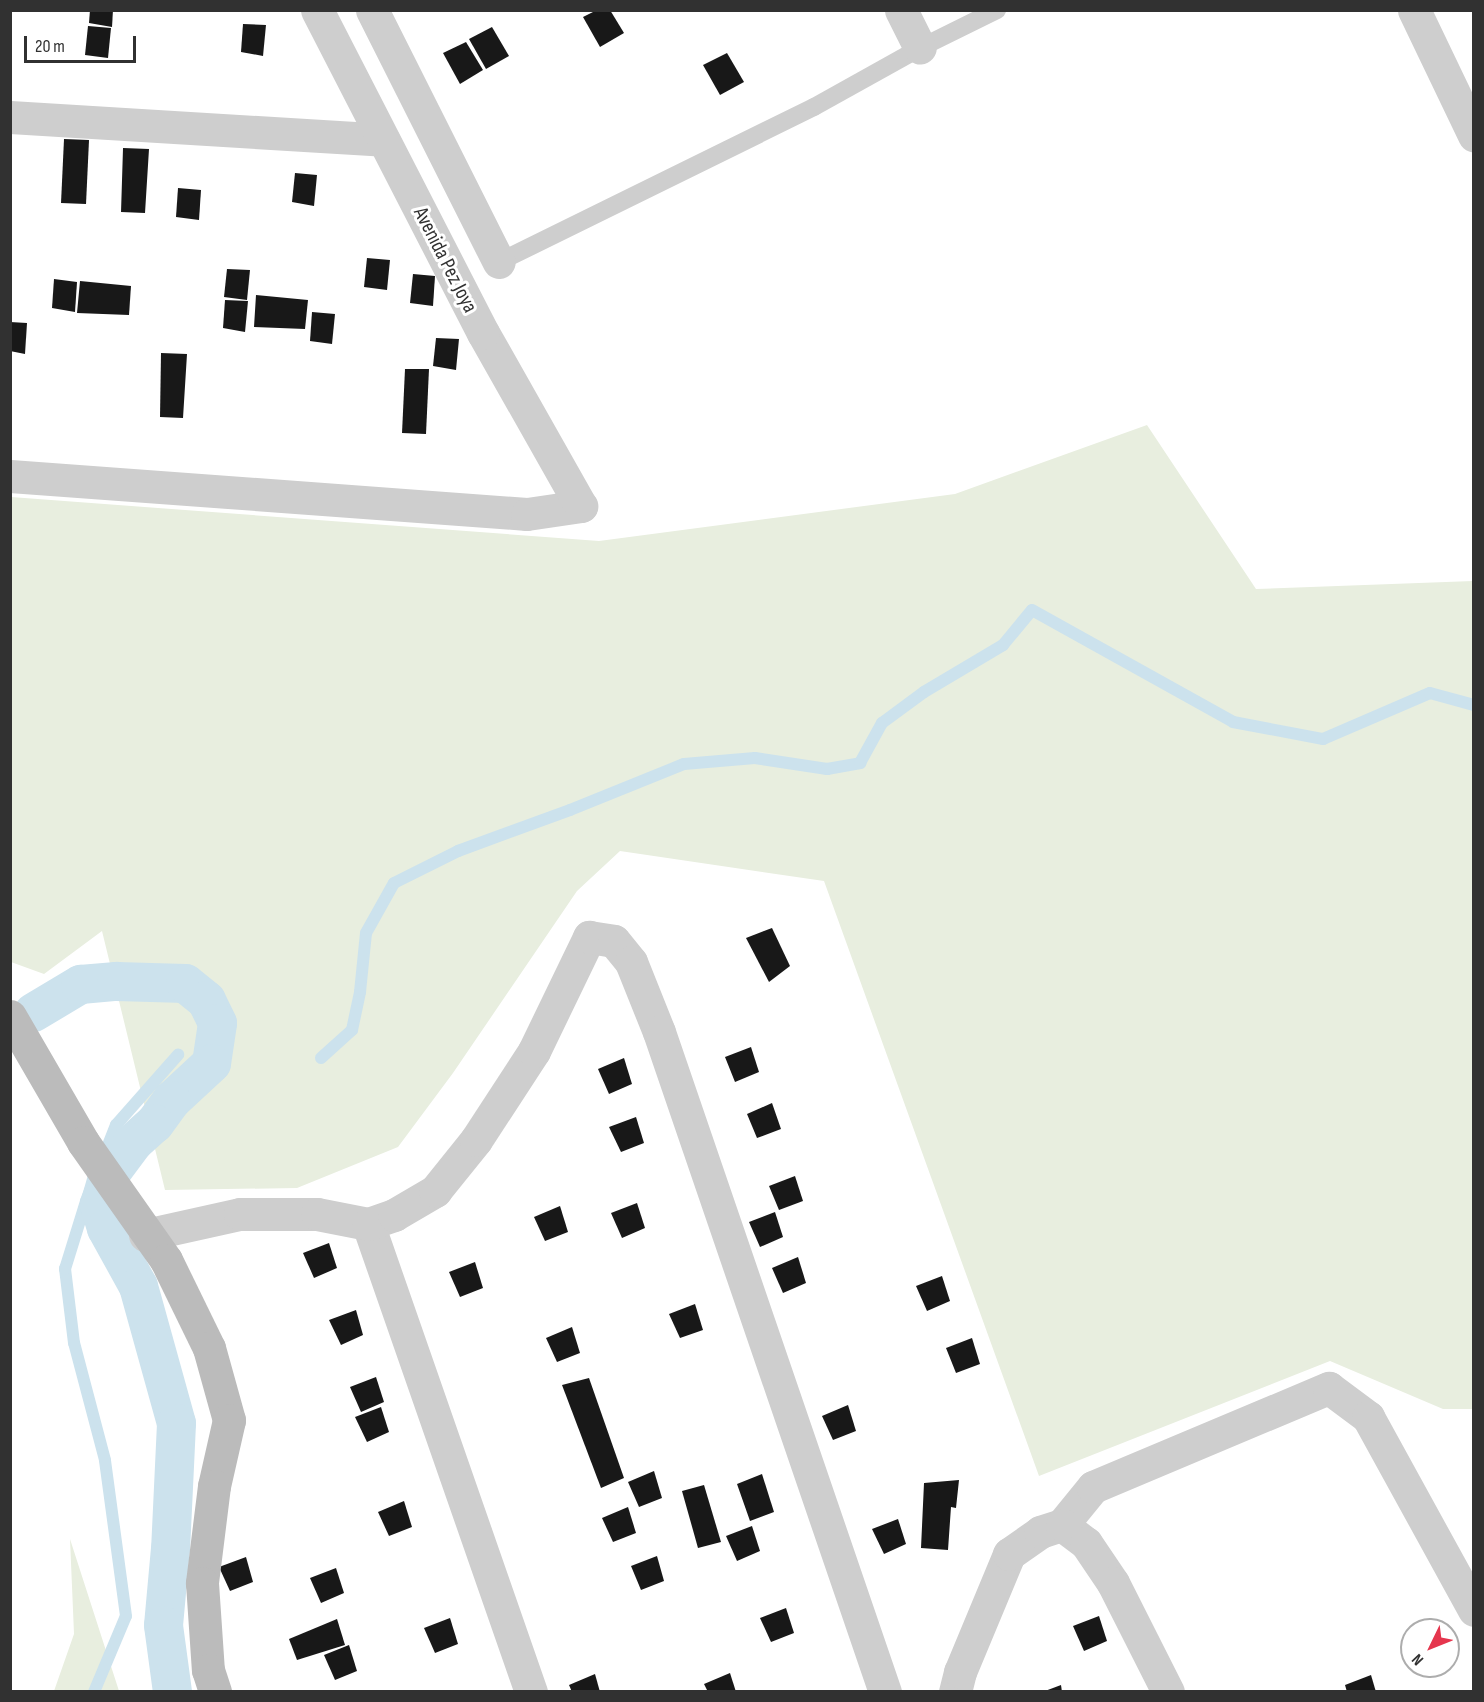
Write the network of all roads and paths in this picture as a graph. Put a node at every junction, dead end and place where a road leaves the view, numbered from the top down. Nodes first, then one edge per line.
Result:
1 (317, 10) edge
2 (372, 10) edge
3 (901, 10) edge
4 (997, 10) edge
5 (1414, 10) edge
6 (920, 48) junction
7 (10, 117) edge
8 (1473, 135) edge
9 (383, 140) junction
10 (499, 262) joint
11 (10, 476) edge
12 (10, 1016) edge
13 (368, 1224) junction
14 (146, 1235) junction
15 (1062, 1525) junction
16 (1473, 1610) edge
17 (215, 1692) edge
18 (531, 1692) edge
19 (885, 1692) edge
20 (955, 1692) edge
21 (1168, 1692) edge

1 - 9 street, Avenida Pez Joya
2 - 10 street
3 - 6 street
4 - 6 lane
5 - 8 street
6 - 10 lane
7 - 9 street
9 - 11 street, Avenida Pez Joya
12 - 14 street
13 - 14 street
13 - 18 street
13 - 19 street
14 - 17 street
15 - 16 street
15 - 20 street
15 - 21 street

